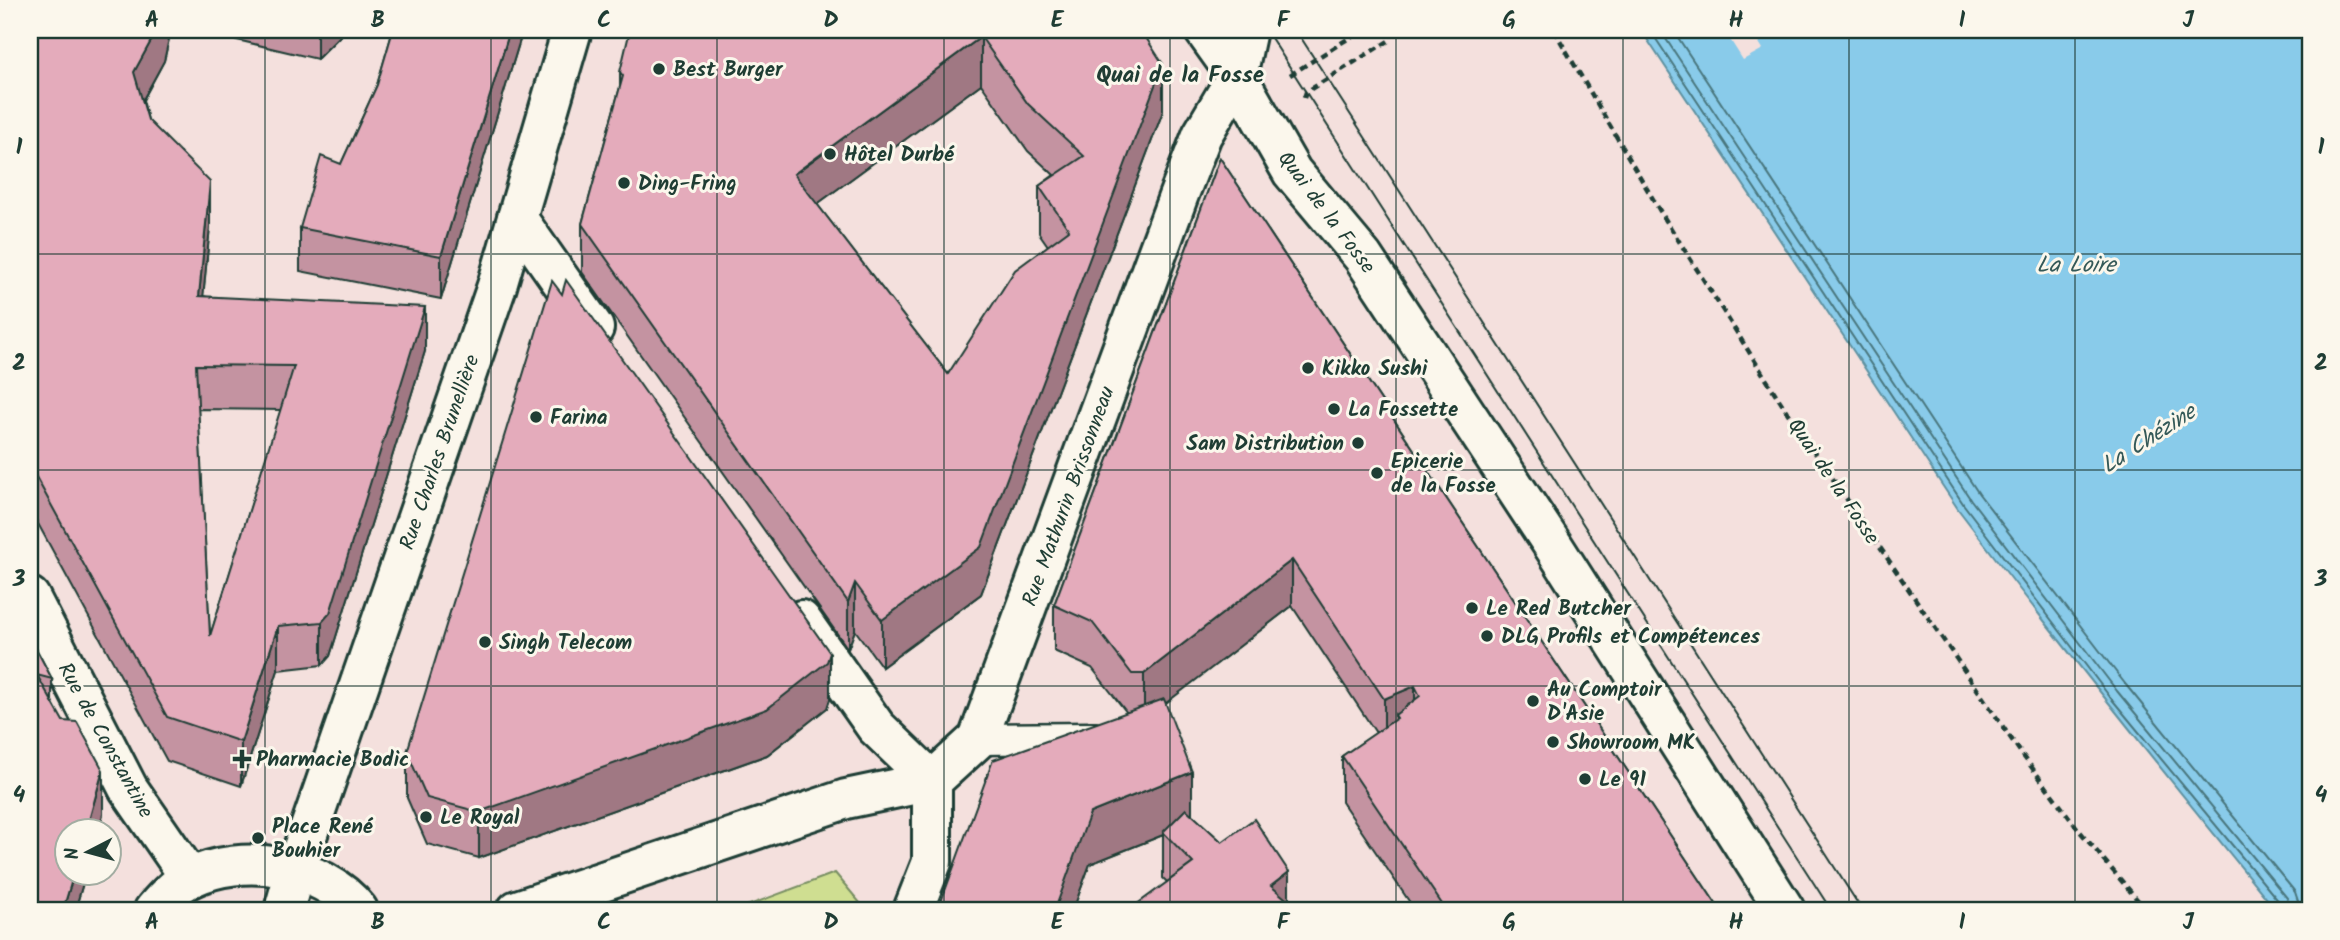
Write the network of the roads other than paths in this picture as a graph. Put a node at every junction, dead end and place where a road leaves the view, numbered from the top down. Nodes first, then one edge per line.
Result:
1 (572, 30) edge
2 (1204, 30) edge
3 (1247, 30) edge
4 (1237, 76) junction
5 (517, 218) junction
6 (610, 351) edge
7 (779, 590) edge
8 (30, 597) edge
9 (1122, 738) edge
10 (978, 739) junction
11 (932, 781) junction
12 (295, 872) junction
13 (190, 878) junction
14 (154, 910) edge
15 (284, 910) edge
16 (358, 910) edge
17 (517, 910) edge
18 (913, 910) edge
19 (1785, 910) edge

1 - 5 main road, Rue Charles Brunellière
2 - 4 main road, Quai de la Fosse
3 - 4 main road
4 - 10 main road, Rue Mathurin Brissonneau
4 - 19 main road, Quai de la Fosse
5 - 6 main road
5 - 12 main road, Rue Charles Brunellière
7 - 11 main road
8 - 13 main road, Rue de Constantine
9 - 10 lane
10 - 11 main road, Rue Mathurin Brissonneau
11 - 17 main road
11 - 18 main road
12 - 13 main road
12 - 15 main road, Rue Charles Brunellière
12 - 16 main road
13 - 14 main road

